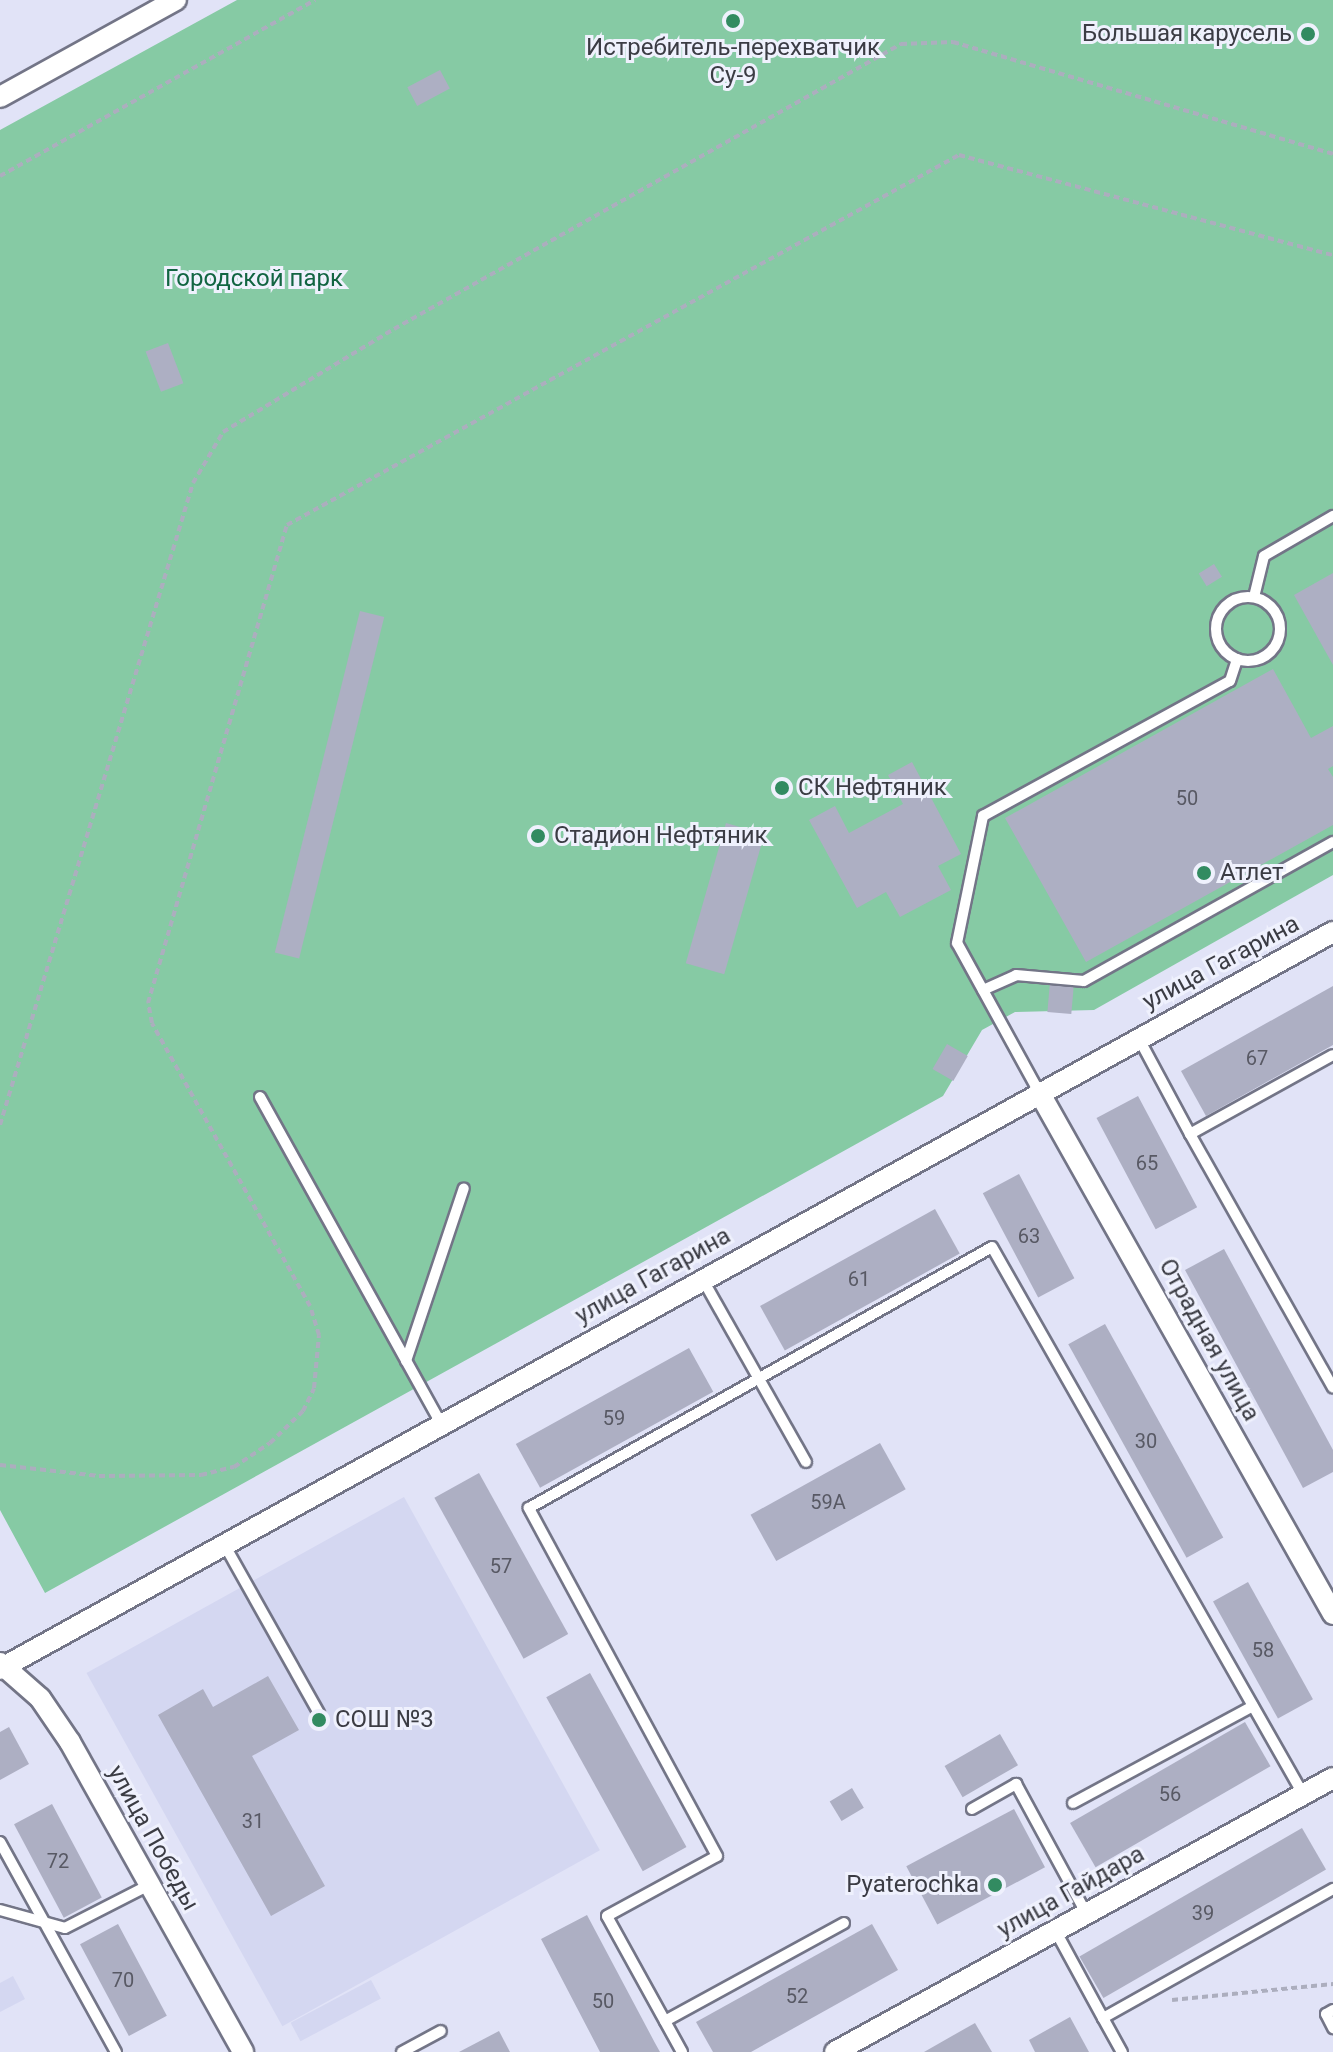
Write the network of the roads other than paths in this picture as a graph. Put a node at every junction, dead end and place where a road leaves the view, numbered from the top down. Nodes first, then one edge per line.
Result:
1 (169, 2) edge
2 (0, 97) edge
3 (1333, 516) edge
4 (1254, 597) junction
5 (1237, 659) junction
6 (1333, 842) edge
7 (1333, 932) edge
8 (983, 990) junction
9 (1138, 1037) junction
10 (1333, 1055) edge
11 (1039, 1092) junction
12 (260, 1097) dead end
13 (1190, 1134) junction
14 (464, 1188) dead end
15 (702, 1278) junction
16 (406, 1361) junction
17 (758, 1379) junction
18 (1333, 1388) edge
19 (441, 1424) junction
20 (806, 1462) dead end
21 (224, 1544) junction
22 (1333, 1614) edge
23 (1, 1663) edge
24 (1253, 1706) junction
25 (319, 1713) dead end
26 (1333, 1778) edge
27 (1303, 1794) junction
28 (1073, 1803) dead end
29 (972, 1809) dead end
30 (0, 1842) edge
31 (149, 1885) junction
32 (1333, 1889) edge
33 (0, 1910) edge
34 (1086, 1913) junction
35 (844, 1923) dead end
36 (46, 1926) junction
37 (1055, 1930) junction
38 (1333, 2010) edge
39 (1103, 2018) junction
40 (665, 2021) junction
41 (1333, 2028) edge
42 (441, 2031) dead end
43 (116, 2052) edge
44 (243, 2052) edge
45 (402, 2052) edge
46 (682, 2052) edge
47 (835, 2052) edge
48 (1122, 2052) edge

1 - 2 street
3 - 4 lane
4 - 5 lane
4 - 5 lane
5 - 8 lane
6 - 8 lane
7 - 9 street, улица Гагарина
8 - 11 lane
9 - 11 street, улица Гагарина
9 - 13 lane
10 - 13 lane
11 - 15 street, улица Гагарина
11 - 22 street, Отрадная улица
12 - 16 lane
13 - 18 lane
14 - 16 lane
15 - 17 lane
15 - 19 street, улица Гагарина
16 - 19 lane
17 - 20 lane
17 - 24 lane
17 - 40 lane
19 - 21 street, улица Гагарина
21 - 23 street, улица Гагарина
21 - 25 lane
23 - 31 street, улица Победы
24 - 27 lane
24 - 28 lane
26 - 27 street, улица Гайдара
27 - 34 street, улица Гайдара
29 - 34 lane
30 - 36 lane
31 - 36 lane
31 - 44 street, улица Победы
32 - 39 lane
33 - 36 lane
34 - 37 street, улица Гайдара
35 - 40 lane
36 - 43 lane
37 - 39 lane
37 - 47 street, улица Гайдара
38 - 41 lane
39 - 48 lane
40 - 46 lane
42 - 45 lane

